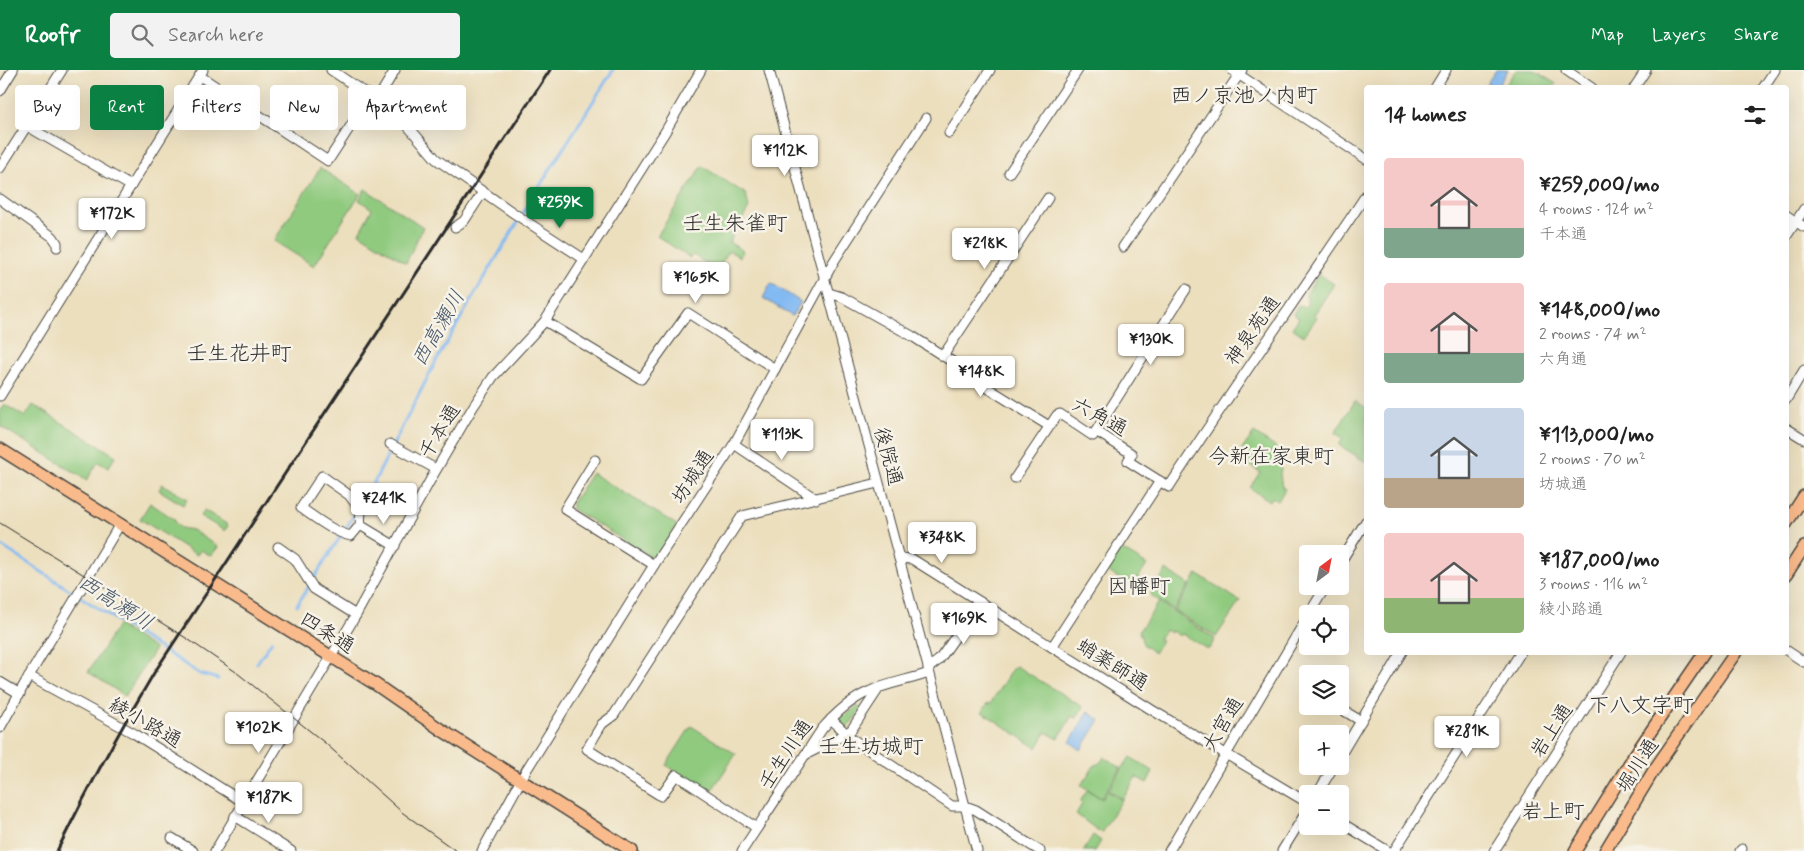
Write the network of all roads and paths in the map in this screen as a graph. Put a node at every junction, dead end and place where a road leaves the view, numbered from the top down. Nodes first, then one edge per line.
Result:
1 (12, 70) edge
2 (62, 70) edge
3 (331, 70) edge
4 (395, 70) edge
5 (701, 70) edge
6 (769, 70) edge
7 (990, 70) edge
8 (1078, 70) edge
9 (1446, 70) edge
10 (1566, 70) edge
11 (1646, 70) edge
12 (1775, 70) edge
13 (1238, 72) edge
14 (202, 73) edge
15 (53, 85) edge
16 (354, 85) edge
17 (384, 85) edge
18 (1437, 85) edge
19 (1588, 85) edge
20 (1636, 85) edge
21 (1765, 85) edge
22 (0, 91) edge
23 (926, 118) dead end
24 (24, 130) edge
25 (34, 130) edge
26 (351, 130) edge
27 (411, 130) edge
28 (949, 133) dead end
29 (1364, 158) edge
30 (0, 168) edge
31 (1009, 172) dead end
32 (131, 186) junction
33 (483, 192) junction
34 (1048, 198) dead end
35 (1364, 198) edge
36 (0, 199) edge
37 (1804, 209) edge
38 (1789, 217) edge
39 (1800, 224) edge
40 (455, 227) dead end
41 (1789, 234) edge
42 (57, 247) dead end
43 (1123, 247) dead end
44 (584, 258) junction
45 (825, 278) junction
46 (1186, 289) dead end
47 (829, 293) junction
48 (544, 321) junction
49 (943, 356) junction
50 (775, 369) junction
51 (1804, 370) edge
52 (1789, 395) edge
53 (0, 396) edge
54 (1049, 426) junction
55 (1789, 430) edge
56 (1096, 431) junction
57 (1804, 439) edge
58 (390, 444) dead end
59 (734, 444) junction
60 (0, 449) edge
61 (595, 460) dead end
62 (436, 469) junction
63 (1015, 478) dead end
64 (1160, 481) junction
65 (878, 483) junction
66 (1169, 487) joint
67 (1804, 496) edge
68 (816, 499) junction
69 (1789, 519) edge
70 (1364, 523) edge
71 (120, 524) junction
72 (360, 525) junction
73 (394, 546) junction
74 (278, 547) dead end
75 (1804, 547) edge
76 (1349, 548) edge
77 (899, 558) junction
78 (654, 565) junction
79 (1789, 570) edge
80 (980, 602) junction
81 (356, 615) junction
82 (1299, 630) edge
83 (1052, 647) junction
84 (1789, 652) edge
85 (1400, 655) edge
86 (1519, 655) edge
87 (1619, 655) edge
88 (1703, 655) edge
89 (1734, 655) edge
90 (331, 657) junction
91 (1804, 662) edge
92 (929, 670) junction
93 (29, 676) junction
94 (0, 682) edge
95 (878, 688) junction
96 (20, 694) junction
97 (1349, 714) edge
98 (831, 719) junction
99 (1361, 721) junction
100 (0, 728) edge
101 (846, 734) junction
102 (1349, 741) edge
103 (1225, 753) junction
104 (804, 756) junction
105 (521, 780) junction
106 (1299, 797) edge
107 (243, 802) junction
108 (965, 806) junction
109 (235, 816) junction
110 (1299, 824) edge
111 (1349, 827) edge
112 (757, 828) junction
113 (172, 838) dead end
114 (193, 851) edge
115 (215, 851) edge
116 (291, 851) edge
117 (482, 851) edge
118 (632, 851) edge
119 (742, 851) edge
120 (977, 851) edge
121 (1040, 851) edge
122 (1168, 851) edge
123 (1282, 851) edge
124 (1388, 851) edge
125 (1394, 851) edge
126 (1494, 851) edge
127 (1575, 851) edge
128 (1605, 851) edge

1 - 22 street
2 - 15 street
3 - 16 street
4 - 17 street
5 - 44 street, 千本通
6 - 45 street, 後院通
7 - 28 street
8 - 31 street
9 - 18 street
10 - 19 street
11 - 20 street
12 - 21 street
13 - 29 street
13 - 43 street
14 - 26 street
14 - 32 street
23 - 45 street, 坊城通
24 - 30 street
25 - 32 street
27 - 33 street
32 - 53 street
33 - 40 street
33 - 44 street
34 - 49 street
35 - 66 street, 神泉苑通
36 - 42 street
37 - 39 street
38 - 39 street
39 - 41 street
44 - 48 street, 千本通
45 - 47 street, 後院通
45 - 50 street, 坊城通
46 - 56 street
47 - 49 street, 六角通
47 - 65 street, 後院通
48 - 50 street
48 - 62 street, 千本通
49 - 54 street, 六角通
50 - 59 street, 坊城通
51 - 52 street
54 - 56 street, 六角通
54 - 63 street
55 - 57 street
56 - 64 street, 六角通
58 - 62 street
59 - 68 street
59 - 78 street, 坊城通
60 - 71 main road, 四条通
61 - 78 street
62 - 73 street, 千本通
64 - 66 street, 六角通
64 - 83 street
65 - 68 street
65 - 77 street, 後院通
67 - 69 main road
68 - 112 street
70 - 76 street
71 - 90 main road, 四条通
71 - 93 street
72 - 72 street
72 - 73 street
73 - 81 street, 千本通
74 - 81 street
75 - 79 main road
77 - 80 street, 蛸薬師通
77 - 92 street, 後院通
78 - 105 street, 坊城通
80 - 83 street, 蛸薬師通
80 - 92 street
81 - 90 street, 千本通
82 - 103 street, 大宮通
83 - 103 street, 蛸薬師通
84 - 91 street
85 - 99 street
86 - 125 street
87 - 126 street, 岩上通
88 - 127 main road, 堀川通
89 - 128 main road, 堀川通
90 - 105 main road, 四条通
90 - 107 street, 千本通
92 - 95 street, 壬生川通
92 - 108 street, 後院通
93 - 96 street
93 - 107 street, 綾小路通
94 - 96 street
95 - 98 street, 壬生川通
95 - 101 street
96 - 100 street
97 - 99 street
98 - 101 street
98 - 104 street, 壬生川通
99 - 102 street
101 - 104 street
101 - 108 street
103 - 106 street, 蛸薬師通
103 - 122 street, 大宮通
104 - 112 street, 壬生川通
105 - 117 street, 坊城通
105 - 118 main road, 四条通
107 - 109 street, 千本通
108 - 120 street, 後院通
108 - 121 street
109 - 115 street, 千本通
109 - 116 street
110 - 123 street
111 - 124 street
112 - 119 street, 壬生川通
113 - 114 street

